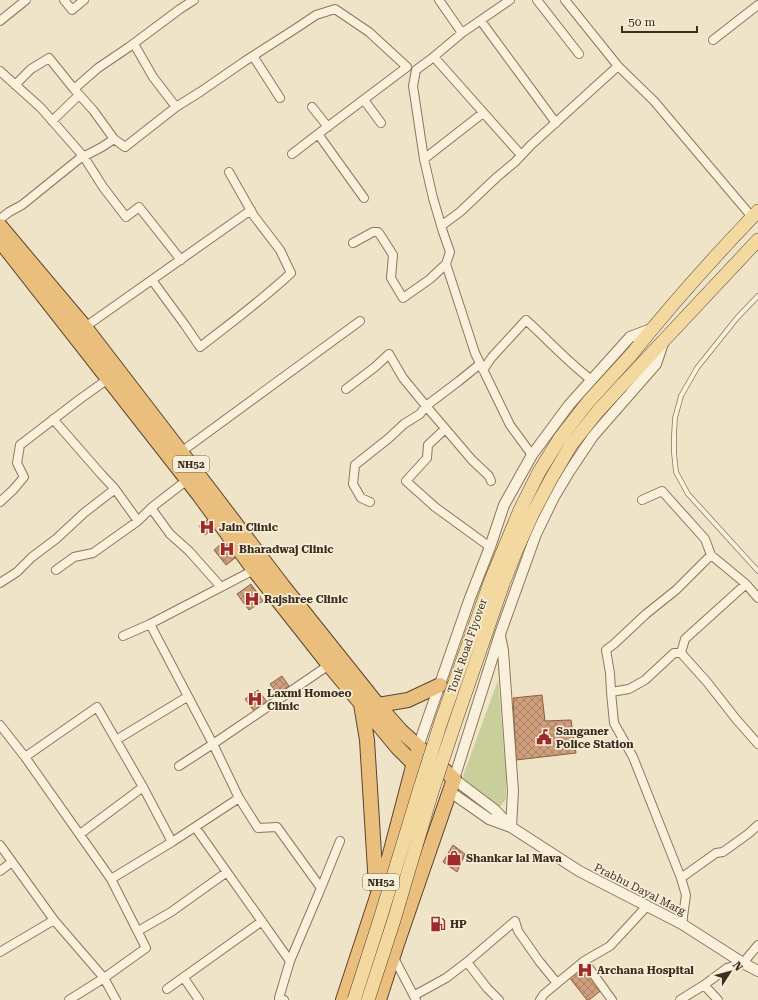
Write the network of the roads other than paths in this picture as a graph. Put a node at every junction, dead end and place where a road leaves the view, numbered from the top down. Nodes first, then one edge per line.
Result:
1 (26, 0) edge
2 (64, 0) edge
3 (84, 0) edge
4 (194, 0) edge
5 (439, 0) edge
6 (510, 0) edge
7 (537, 0) edge
8 (565, 0) edge
9 (758, 5) edge
10 (0, 21) edge
11 (481, 21) junction
12 (462, 33) junction
13 (713, 40) dead end
14 (134, 44) junction
15 (579, 54) dead end
16 (253, 56) junction
17 (434, 57) junction
18 (618, 66) junction
19 (407, 67) junction
20 (416, 70) junction
21 (0, 71) edge
22 (15, 85) junction
23 (76, 92) junction
24 (280, 98) dead end
25 (364, 100) junction
26 (176, 107) junction
27 (312, 107) dead end
28 (483, 113) junction
29 (52, 121) junction
30 (382, 123) dead end
31 (556, 123) junction
32 (328, 127) junction
33 (318, 134) junction
34 (114, 139) junction
35 (292, 154) dead end
36 (521, 155) junction
37 (84, 156) junction
38 (424, 159) junction
39 (229, 172) dead end
40 (364, 198) dead end
41 (251, 210) junction
42 (755, 214) edge
43 (0, 219) edge
44 (0, 226) edge
45 (441, 226) junction
46 (758, 240) edge
47 (0, 241) edge
48 (353, 243) dead end
49 (181, 260) junction
50 (446, 264) junction
51 (152, 280) junction
52 (758, 296) edge
53 (360, 321) dead end
54 (85, 326) junction
55 (652, 329) junction
56 (664, 341) junction
57 (482, 367) junction
58 (589, 378) dead end
59 (108, 379) junction
60 (346, 389) dead end
61 (426, 406) junction
62 (53, 419) junction
63 (445, 429) junction
64 (181, 452) junction
65 (532, 455) junction
66 (187, 480) junction
67 (491, 481) dead end
68 (115, 489) junction
69 (642, 500) dead end
70 (0, 502) edge
71 (370, 502) dead end
72 (151, 508) junction
73 (138, 521) junction
74 (490, 547) junction
75 (711, 555) junction
76 (56, 570) dead end
77 (254, 570) junction
78 (758, 571) edge
79 (0, 583) edge
80 (746, 584) junction
81 (221, 587) junction
82 (758, 598) edge
83 (150, 624) junction
84 (500, 634) junction
85 (123, 636) dead end
86 (681, 653) junction
87 (329, 665) junction
88 (440, 685) junction
89 (611, 692) junction
90 (187, 697) junction
91 (360, 703) junction
92 (378, 705) junction
93 (0, 725) edge
94 (116, 740) junction
95 (213, 744) junction
96 (758, 744) edge
97 (418, 747) junction
98 (25, 757) junction
99 (413, 763) junction
100 (178, 766) dead end
101 (451, 785) junction
102 (143, 787) junction
103 (239, 798) junction
104 (758, 825) edge
105 (195, 827) junction
106 (511, 827) junction
107 (80, 834) junction
108 (340, 841) dead end
109 (172, 842) junction
110 (0, 845) edge
111 (12, 862) junction
112 (0, 871) edge
113 (227, 872) junction
114 (681, 878) junction
115 (110, 879) junction
116 (321, 888) junction
117 (377, 897) junction
118 (647, 906) junction
119 (54, 920) junction
120 (262, 921) junction
121 (682, 924) junction
122 (138, 931) junction
123 (758, 945) edge
124 (0, 952) edge
125 (393, 956) junction
126 (290, 960) junction
127 (584, 961) junction
128 (467, 962) junction
129 (743, 963) junction
130 (355, 964) junction
131 (758, 971) edge
132 (104, 978) junction
133 (184, 978) junction
134 (557, 984) junction
135 (704, 985) junction
136 (167, 989) dead end
137 (416, 998) edge
138 (280, 999) edge
139 (69, 1000) edge
140 (116, 1000) edge
141 (200, 1000) edge
142 (343, 1000) edge
143 (354, 1000) edge
144 (368, 1000) edge
145 (379, 1000) edge
146 (499, 1000) edge
147 (540, 1000) edge
148 (612, 1000) edge
149 (680, 1000) edge
150 (718, 1000) edge

1 - 10 street
2 - 3 street
4 - 14 street
5 - 12 street
6 - 11 street
7 - 15 street
8 - 18 street
9 - 13 street
11 - 12 street
11 - 31 street
12 - 17 street
14 - 23 street
14 - 26 street
16 - 19 street
16 - 24 street
16 - 26 street
17 - 20 street
17 - 28 street
18 - 31 street
18 - 42 street
19 - 20 street
19 - 25 street
20 - 38 street
21 - 22 street
22 - 23 street
22 - 29 street
23 - 29 street
23 - 34 street
25 - 30 street
25 - 32 street
26 - 34 street
27 - 32 street
28 - 36 street
28 - 38 street
29 - 37 street
31 - 36 street
32 - 33 street
33 - 35 street
33 - 40 street
34 - 37 street
36 - 45 street
37 - 43 street
37 - 49 street
38 - 45 street
39 - 41 street
41 - 49 street
41 - 51 street
42 - 55 main road, Tonk Road Flyover
44 - 54 highway, NH52
45 - 50 street
46 - 56 main road, Tonk Road Flyover
47 - 59 highway, NH52
48 - 50 street
49 - 51 street
50 - 57 street
51 - 54 street
52 - 78 lane
53 - 64 street
54 - 64 highway, NH52
55 - 65 street
55 - 143 main road, Tonk Road Flyover, bridge
56 - 84 street
56 - 144 main road, Tonk Road Flyover, bridge
57 - 58 street
57 - 61 street
57 - 65 street
59 - 62 street
59 - 66 highway, NH52
60 - 61 street
61 - 63 street
61 - 71 street
62 - 68 street
62 - 70 street
63 - 67 street
63 - 74 street
64 - 92 highway, NH52
65 - 74 street
66 - 72 street
66 - 77 highway, NH52
68 - 73 street
68 - 79 street
69 - 75 street
72 - 73 street
72 - 81 street
73 - 76 street
74 - 88 street
75 - 80 street
75 - 89 street
77 - 81 street
77 - 87 highway, NH52
80 - 82 street
80 - 86 street
81 - 83 street
83 - 85 street
83 - 90 street
84 - 101 street
84 - 106 street
86 - 89 street
86 - 96 street
87 - 91 highway, NH52
87 - 95 street
88 - 92 highway
88 - 97 street
89 - 114 street
90 - 94 street
90 - 95 street
91 - 99 highway, NH52
91 - 117 highway
92 - 97 highway, NH52
93 - 98 street
94 - 98 street
94 - 102 street
95 - 100 street
95 - 103 street
97 - 99 highway, NH52
97 - 101 highway, NH52
98 - 107 street
99 - 101 highway, NH52
99 - 117 highway, NH52
101 - 106 street, Prabhu Dayal Marg
101 - 125 highway, NH52
102 - 107 street
102 - 109 street
103 - 105 street
103 - 116 street
104 - 114 street
105 - 109 street
105 - 113 street
106 - 118 street, Prabhu Dayal Marg
107 - 115 street
108 - 116 street
109 - 115 street
110 - 111 street
111 - 112 street
111 - 119 street
113 - 120 street
113 - 122 street
114 - 121 street
115 - 122 street
116 - 126 street
117 - 130 highway, NH52
118 - 121 street, Prabhu Dayal Marg
118 - 127 street
119 - 124 street
119 - 132 street
120 - 126 street
120 - 133 street
121 - 129 street, Prabhu Dayal Marg
122 - 132 street
123 - 129 street
125 - 130 street
125 - 137 street
125 - 145 highway, NH52
126 - 138 street
127 - 134 street
127 - 148 street
128 - 134 street
128 - 137 street
128 - 146 street
129 - 131 street, Prabhu Dayal Marg
129 - 135 street
130 - 142 highway, NH52
132 - 139 street
132 - 140 street
133 - 136 street
133 - 141 street
134 - 147 street
135 - 149 street
135 - 150 street

